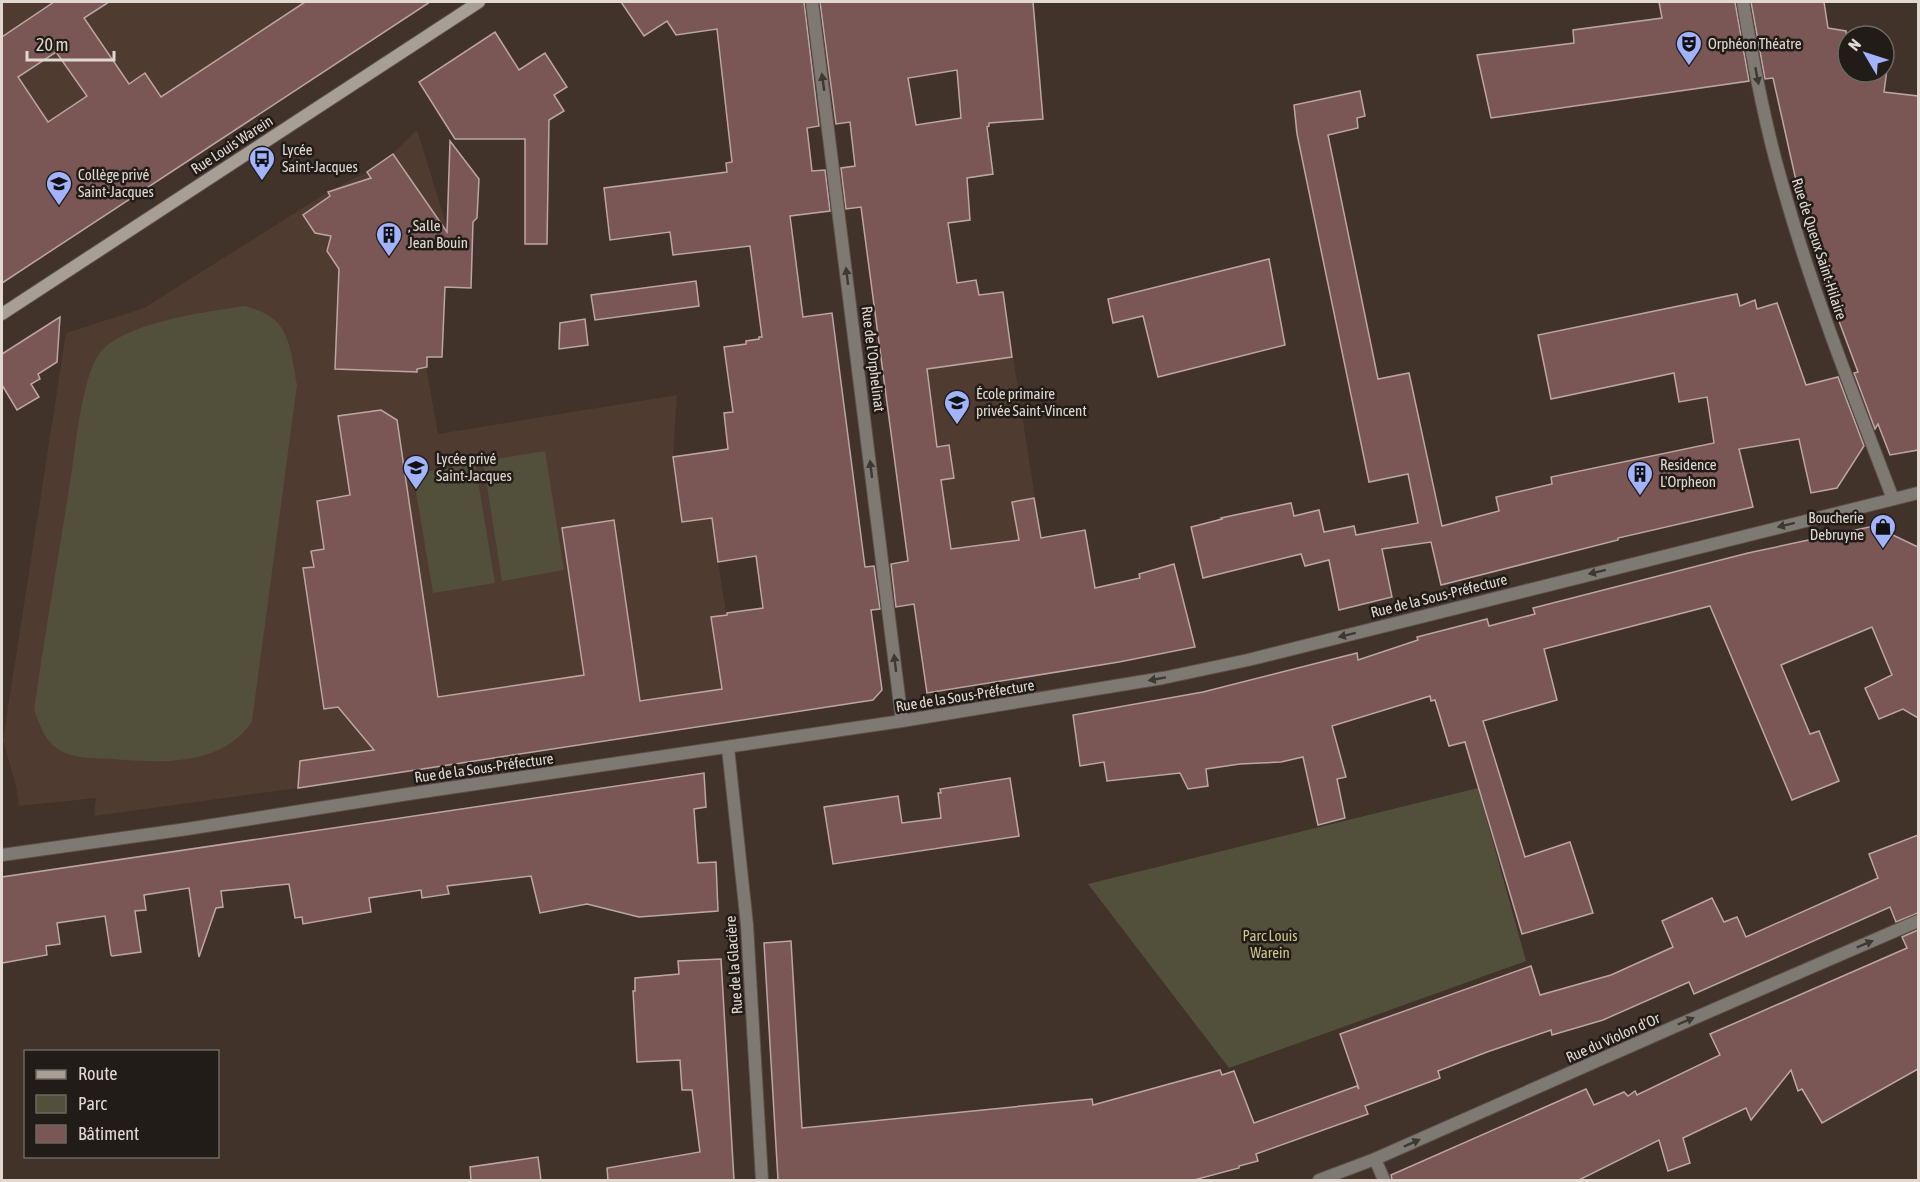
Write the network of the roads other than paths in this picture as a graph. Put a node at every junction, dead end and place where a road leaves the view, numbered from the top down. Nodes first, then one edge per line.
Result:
1 (478, 2) edge
2 (812, 2) edge
3 (1743, 2) edge
4 (2, 314) edge
5 (1918, 493) edge
6 (1893, 499) junction
7 (902, 721) junction
8 (728, 748) junction
9 (2, 855) edge
10 (1918, 921) edge
11 (1375, 1160) junction
12 (762, 1180) edge
13 (1319, 1180) edge
14 (1384, 1180) edge

1 - 4 main road, Rue Louis Warein
7 -> 2 street, Rue de l'Orphelinat
3 -> 6 street, Rue de Queux Saint-Hilaire
5 - 6 street, Rue de la Sous-Préfecture
6 -> 7 street, Rue de la Sous-Préfecture
7 - 8 street, Rue de la Sous-Préfecture
8 - 9 street, Rue de la Sous-Préfecture
8 - 12 street, Rue de la Glacière
11 -> 10 street, Rue du Violon d'Or
11 - 13 street, Rue du Violon d'Or
11 - 14 street

